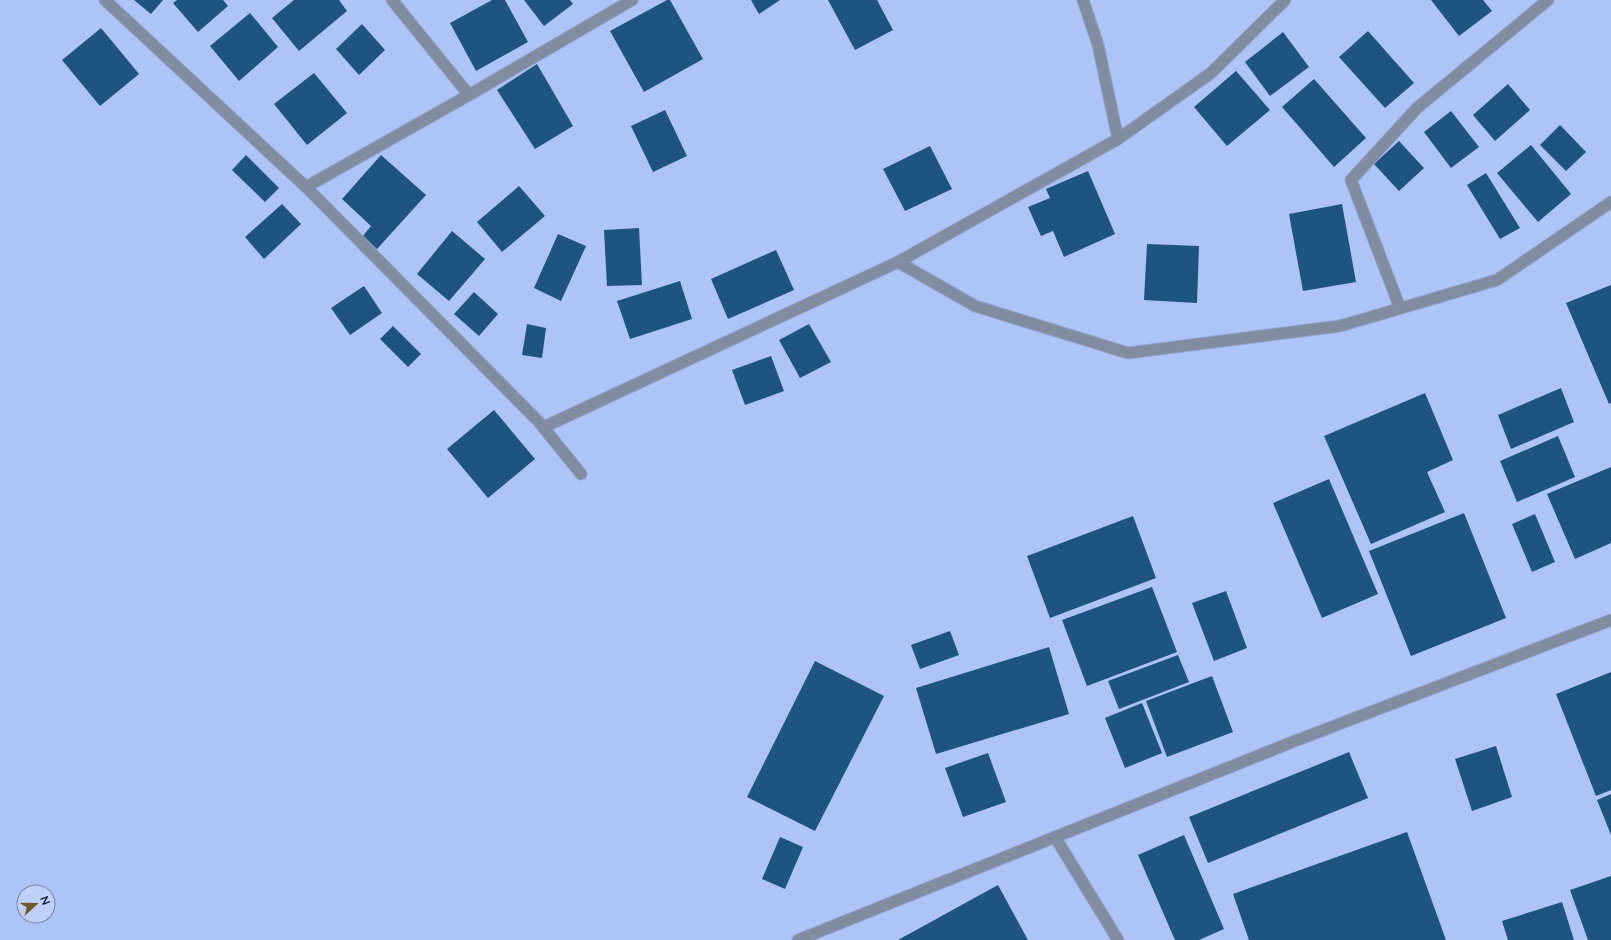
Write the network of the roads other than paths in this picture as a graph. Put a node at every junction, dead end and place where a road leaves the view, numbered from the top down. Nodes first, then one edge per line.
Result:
1 (105, 0) edge
2 (392, 0) edge
3 (632, 0) edge
4 (1083, 0) edge
5 (1285, 0) edge
6 (1548, 0) edge
7 (469, 95) junction
8 (1118, 139) junction
9 (306, 186) junction
10 (1611, 202) edge
11 (898, 262) junction
12 (1400, 308) junction
13 (544, 428) junction
14 (581, 474) dead end
15 (1611, 620) edge
16 (1055, 837) junction
17 (798, 940) edge
18 (1118, 940) edge

1 - 9 street
2 - 7 street
3 - 7 street
4 - 8 street
5 - 8 street
6 - 12 street
7 - 9 street
8 - 11 street
9 - 13 street
10 - 12 street
11 - 12 street
11 - 13 street
13 - 14 street
15 - 16 street
16 - 17 street
16 - 18 street

